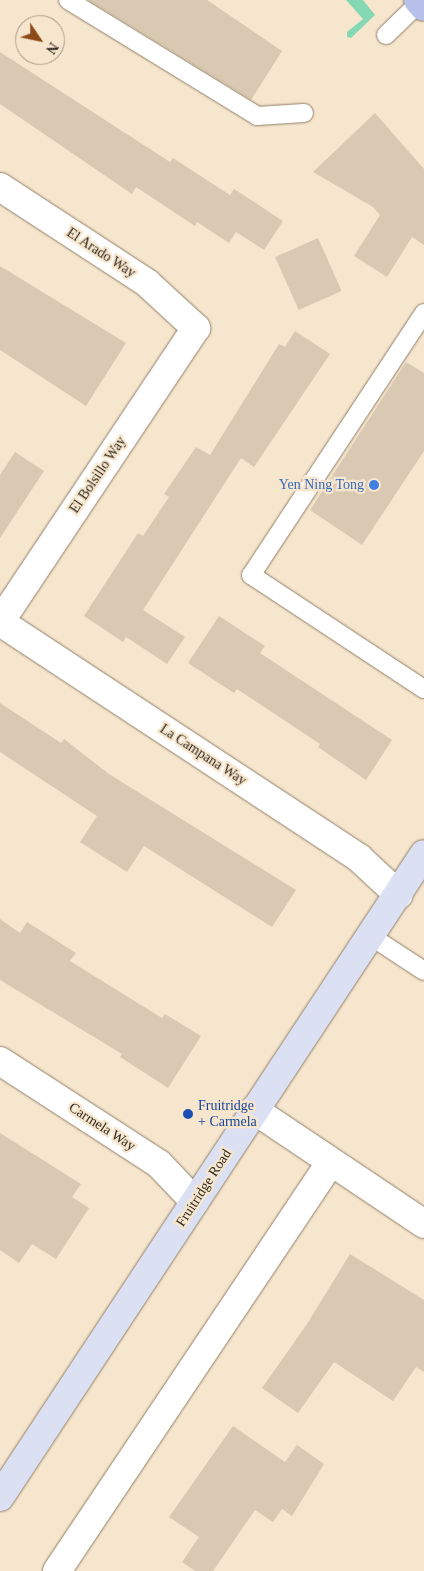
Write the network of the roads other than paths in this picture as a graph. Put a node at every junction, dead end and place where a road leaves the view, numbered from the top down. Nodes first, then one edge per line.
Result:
1 (68, 0) edge
2 (421, 3) edge
3 (386, 36) dead end
4 (304, 113) dead end
5 (0, 187) edge
6 (424, 313) edge
7 (196, 328) joint
8 (0, 622) edge
9 (424, 689) edge
10 (415, 877) edge
11 (372, 937) junction
12 (424, 971) edge
13 (0, 1061) edge
14 (254, 1110) junction
15 (331, 1162) junction
16 (196, 1202) junction
17 (424, 1224) edge
18 (0, 1497) edge
19 (57, 1571) edge

1 - 4 lane
2 - 3 lane
5 - 7 street, El Arado Way
6 - 9 lane
7 - 8 street, El Bolsillo Way
8 - 10 street, La Campana Way
10 - 11 main road, Fruitridge Road
11 - 12 lane
11 - 14 main road, Fruitridge Road
13 - 16 street, Carmela Way
14 - 15 street
14 - 16 main road, Fruitridge Road
15 - 17 street
15 - 19 street
16 - 18 main road, Fruitridge Road

